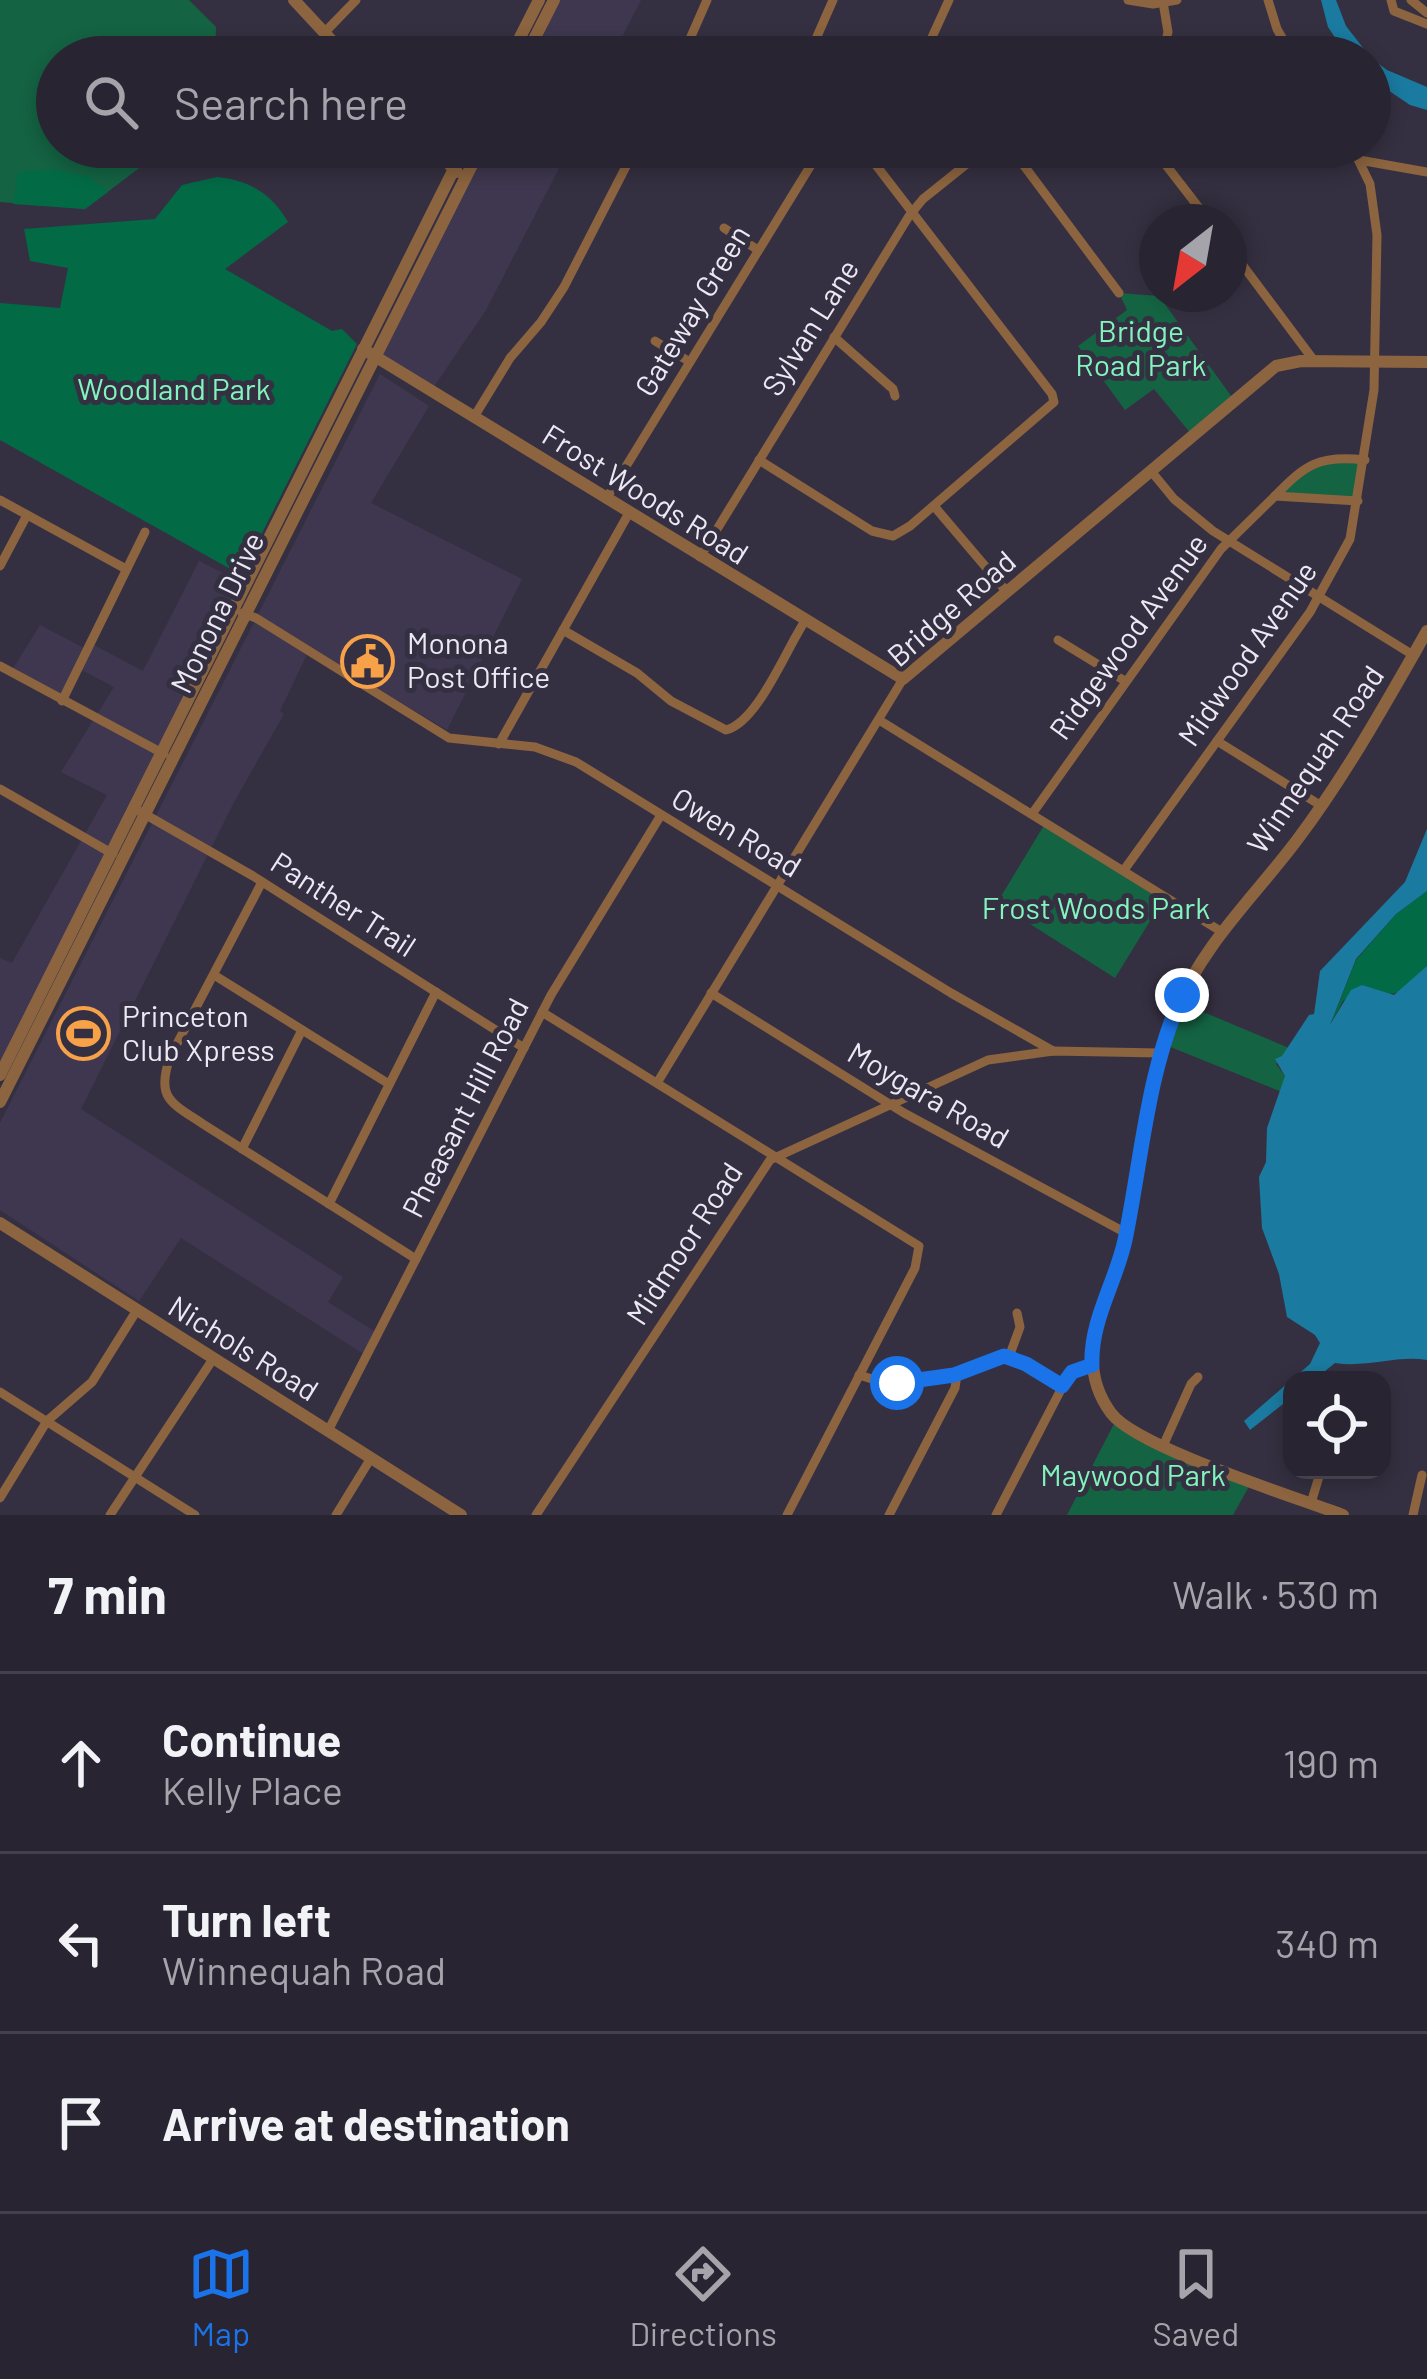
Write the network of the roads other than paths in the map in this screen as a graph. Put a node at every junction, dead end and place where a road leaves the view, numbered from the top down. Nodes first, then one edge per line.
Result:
1 (294, 0) edge
2 (356, 0) edge
3 (538, 0) edge
4 (554, 0) edge
5 (707, 0) edge
6 (833, 0) edge
7 (950, 0) edge
8 (1128, 0) edge
9 (1177, 0) edge
10 (1268, 0) edge
11 (1391, 0) edge
12 (1411, 0) edge
13 (1163, 2) edge
14 (1427, 13) edge
15 (1427, 24) edge
16 (324, 33) junction
17 (327, 36) edge
18 (520, 36) edge
19 (536, 36) edge
20 (691, 36) edge
21 (817, 36) edge
22 (933, 36) edge
23 (1167, 36) edge
24 (1281, 36) edge
25 (1391, 166) edge
26 (454, 168) edge
27 (461, 168) edge
28 (465, 168) edge
29 (625, 168) edge
30 (809, 168) edge
31 (878, 168) edge
32 (963, 168) edge
33 (1026, 168) edge
34 (1168, 168) edge
35 (1362, 168) edge
36 (1427, 172) edge
37 (460, 174) junction
38 (1196, 204) edge
39 (911, 212) junction
40 (724, 228) dead end
41 (758, 250) junction
42 (1247, 272) edge
43 (1119, 293) dead end
44 (834, 337) junction
45 (655, 341) dead end
46 (368, 353) junction
47 (690, 362) junction
48 (1315, 362) junction
49 (1376, 362) junction
50 (1427, 362) edge
51 (895, 396) dead end
52 (474, 417) junction
53 (759, 460) junction
54 (1364, 460) junction
55 (1150, 471) junction
56 (1275, 496) junction
57 (606, 499) junction
58 (0, 500) edge
59 (1358, 501) junction
60 (934, 506) junction
61 (628, 513) junction
62 (27, 515) junction
63 (145, 532) dead end
64 (1228, 541) junction
65 (700, 557) junction
66 (0, 566) edge
67 (125, 569) junction
68 (1007, 592) junction
69 (1319, 598) junction
70 (242, 613) junction
71 (806, 621) junction
72 (563, 630) junction
73 (1427, 631) edge
74 (1058, 640) dead end
75 (1413, 656) junction
76 (0, 666) edge
77 (903, 680) junction
78 (1125, 681) junction
79 (62, 701) junction
80 (879, 720) junction
81 (1217, 741) junction
82 (499, 744) junction
83 (167, 756) junction
84 (0, 789) edge
85 (1320, 805) junction
86 (140, 811) junction
87 (1033, 814) junction
88 (661, 815) junction
89 (117, 856) junction
90 (1124, 870) junction
91 (262, 882) junction
92 (777, 886) junction
93 (1222, 932) junction
94 (214, 975) junction
95 (436, 992) junction
96 (711, 993) junction
97 (542, 1012) junction
98 (302, 1030) junction
99 (1030, 1040) junction
100 (524, 1048) junction
101 (1053, 1051) junction
102 (1160, 1052) junction
103 (1011, 1054) junction
104 (0, 1075) edge
105 (657, 1083) junction
106 (389, 1084) junction
107 (0, 1102) edge
108 (891, 1105) junction
109 (242, 1149) junction
110 (776, 1156) junction
111 (328, 1204) junction
112 (0, 1223) edge
113 (1126, 1234) junction
114 (416, 1259) junction
115 (137, 1310) junction
116 (1017, 1313) dead end
117 (1009, 1357) junction
118 (213, 1359) junction
119 (1092, 1365) junction
120 (958, 1374) junction
121 (859, 1376) junction
122 (1198, 1377) dead end
123 (1062, 1386) junction
124 (0, 1392) edge
125 (47, 1421) junction
126 (328, 1431) junction
127 (1163, 1446) junction
128 (370, 1458) junction
129 (1422, 1475) dead end
130 (136, 1478) junction
131 (1316, 1479) edge
132 (0, 1498) edge
133 (1303, 1505) junction
134 (110, 1515) edge
135 (195, 1515) edge
136 (336, 1515) edge
137 (461, 1515) edge
138 (536, 1515) edge
139 (787, 1515) edge
140 (889, 1515) edge
141 (996, 1515) edge
142 (1342, 1515) edge
143 (1413, 1515) edge

1 - 16 street
2 - 16 street
3 - 18 street
4 - 19 street
5 - 20 street
6 - 21 street
7 - 22 street
8 - 13 street
9 - 13 street
10 - 24 street
11 - 15 street
12 - 14 street
13 - 23 street
16 - 17 street
25 - 36 street
26 - 37 street
27 - 37 street, Monona Drive
28 - 37 street, Monona Drive
29 - 52 street
30 - 41 street, Gateway Green
31 - 39 street
32 - 39 street, Sylvan Lane
33 - 43 street
34 - 38 street
35 - 49 street, Midwood Avenue
37 - 46 street, Monona Drive
39 - 44 street, Sylvan Lane
39 - 60 street
40 - 41 street
41 - 47 street, Gateway Green
42 - 48 street
44 - 51 street
44 - 53 street, Sylvan Lane
45 - 47 street
46 - 52 street, Frost Woods Road
46 - 70 street, Monona Drive
47 - 57 street, Gateway Green
48 - 49 street, Bridge Road
48 - 55 street, Bridge Road
49 - 50 street, Bridge Road
49 - 54 street, Midwood Avenue
52 - 57 street, Frost Woods Road
53 - 60 street
53 - 65 street, Sylvan Lane
54 - 56 street, Ridgewood Avenue
54 - 59 street, Midwood Avenue
55 - 64 street
55 - 68 street, Bridge Road
56 - 59 street
56 - 64 street, Ridgewood Avenue
57 - 61 street, Frost Woods Road
58 - 62 street
59 - 69 street, Midwood Avenue
60 - 68 street
61 - 65 street, Frost Woods Road
61 - 72 street
62 - 66 street
62 - 67 street
63 - 67 street
64 - 69 street
64 - 78 street, Ridgewood Avenue
65 - 71 street, Frost Woods Road
67 - 79 street
68 - 77 street, Bridge Road
69 - 75 street
69 - 81 street, Midwood Avenue
70 - 82 street, Owen Road
70 - 83 street, Monona Drive
71 - 72 street
71 - 77 street, Frost Woods Road
72 - 82 street
73 - 75 street, Winnequah Road
74 - 78 street
75 - 85 street, Winnequah Road
76 - 79 street
77 - 80 street, Bridge Road
78 - 87 street, Ridgewood Avenue
79 - 83 street
80 - 87 street
80 - 92 street, Bridge Road
81 - 85 street
81 - 90 street, Midwood Avenue
82 - 88 street, Owen Road
83 - 86 street, Monona Drive
84 - 89 street
85 - 93 street, Winnequah Road
86 - 89 street, Monona Drive
86 - 91 street, Panther Trail
87 - 90 street
88 - 92 street, Owen Road
88 - 97 street, Pheasant Hill Road
89 - 104 street, Monona Drive
89 - 107 street, Monona Drive
90 - 93 street
91 - 94 street
91 - 95 street, Panther Trail
92 - 96 street, Bridge Road
92 - 99 street, Owen Road
93 - 102 street, Winnequah Road
94 - 98 street
94 - 109 street
95 - 100 street, Panther Trail
95 - 106 street
96 - 105 street, Bridge Road
96 - 108 street, Moygara Road
97 - 100 street, Pheasant Hill Road
97 - 105 street
98 - 106 street
98 - 109 street
99 - 101 street, Owen Road
99 - 103 street, Midmoor Road
100 - 114 street, Pheasant Hill Road
101 - 102 street, Owen Road
101 - 103 street, Midmoor Road
102 - 113 street, Winnequah Road
103 - 108 street, Midmoor Road
105 - 110 street
106 - 111 street
108 - 110 street, Midmoor Road
108 - 113 street, Moygara Road
109 - 111 street
110 - 121 street
110 - 138 street, Midmoor Road
111 - 114 street
112 - 115 street, Nichols Road
113 - 119 street, Winnequah Road
114 - 126 street, Pheasant Hill Road
115 - 118 street, Nichols Road
115 - 125 street
116 - 117 street
117 - 120 street
117 - 123 street
118 - 126 street, Nichols Road
118 - 130 street
119 - 123 street
119 - 127 street
120 - 121 street
120 - 140 street
121 - 139 street
122 - 127 street
123 - 141 street
124 - 125 street
125 - 130 street
125 - 132 street
126 - 128 street, Nichols Road
127 - 133 street
128 - 136 street
128 - 137 street, Nichols Road
129 - 143 street
130 - 134 street
130 - 135 street
131 - 133 street
133 - 142 street

